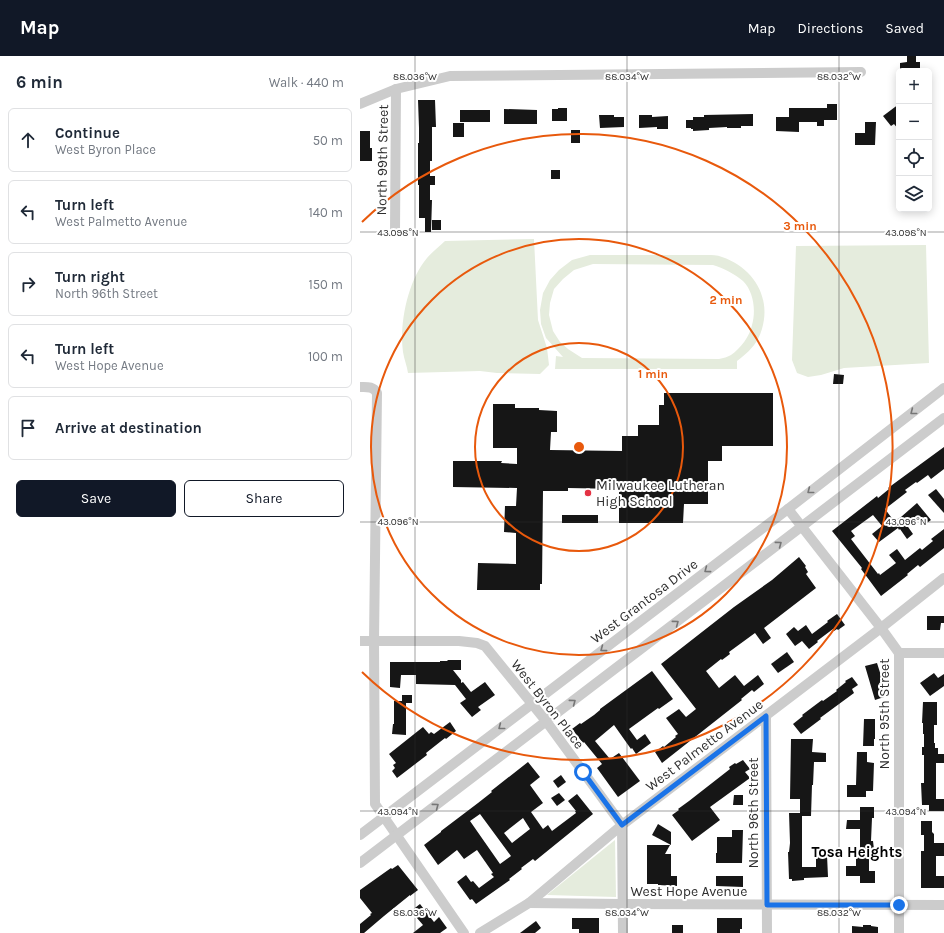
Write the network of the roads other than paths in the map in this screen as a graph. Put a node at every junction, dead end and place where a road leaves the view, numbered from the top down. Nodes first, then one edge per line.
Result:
1 (861, 72) dead end
2 (396, 89) junction
3 (360, 104) edge
4 (395, 231) dead end
5 (360, 387) edge
6 (944, 388) edge
7 (944, 418) edge
8 (788, 509) junction
9 (802, 527) junction
10 (944, 578) edge
11 (881, 628) junction
12 (360, 641) edge
13 (374, 641) junction
14 (899, 653) junction
15 (944, 653) edge
16 (532, 703) junction
17 (766, 716) junction
18 (546, 722) junction
19 (383, 817) junction
20 (622, 825) junction
21 (360, 835) edge
22 (396, 836) junction
23 (360, 863) edge
24 (529, 903) junction
25 (623, 904) junction
26 (767, 905) junction
27 (899, 905) junction
28 (944, 905) edge
29 (464, 933) edge
30 (480, 933) edge
31 (623, 933) edge
32 (767, 933) edge
33 (899, 933) edge

1 - 2 street
2 - 3 street
2 - 4 street, North 99th Street
5 - 13 street
6 -> 8 street, West Grantosa Drive
7 - 9 street
8 - 9 street, North 95th Street
8 -> 16 street, West Grantosa Drive
9 - 11 street, North 95th Street
18 -> 9 street
10 - 11 street, West Palmetto Avenue
11 - 14 street, North 95th Street
11 - 17 street, West Palmetto Avenue
12 - 13 street
13 - 16 street, West Byron Place
13 - 19 street
14 - 15 street
14 - 27 street, North 95th Street
16 - 18 street, West Byron Place
16 -> 19 street, West Grantosa Drive
17 - 20 street, West Palmetto Avenue
17 - 26 street, North 96th Street
18 - 20 street, West Byron Place
22 -> 18 street
19 - 21 street, West Grantosa Drive
19 - 22 street
20 - 24 street, West Palmetto Avenue
20 - 25 street
22 - 23 street
22 - 29 street
24 - 25 street, West Hope Avenue
24 - 30 street, West Palmetto Avenue
25 - 26 street, West Hope Avenue
25 - 31 street
26 - 27 street, West Hope Avenue
26 - 32 street, North 96th Street
27 - 28 street, West Hope Avenue
27 - 33 street, North 95th Street

